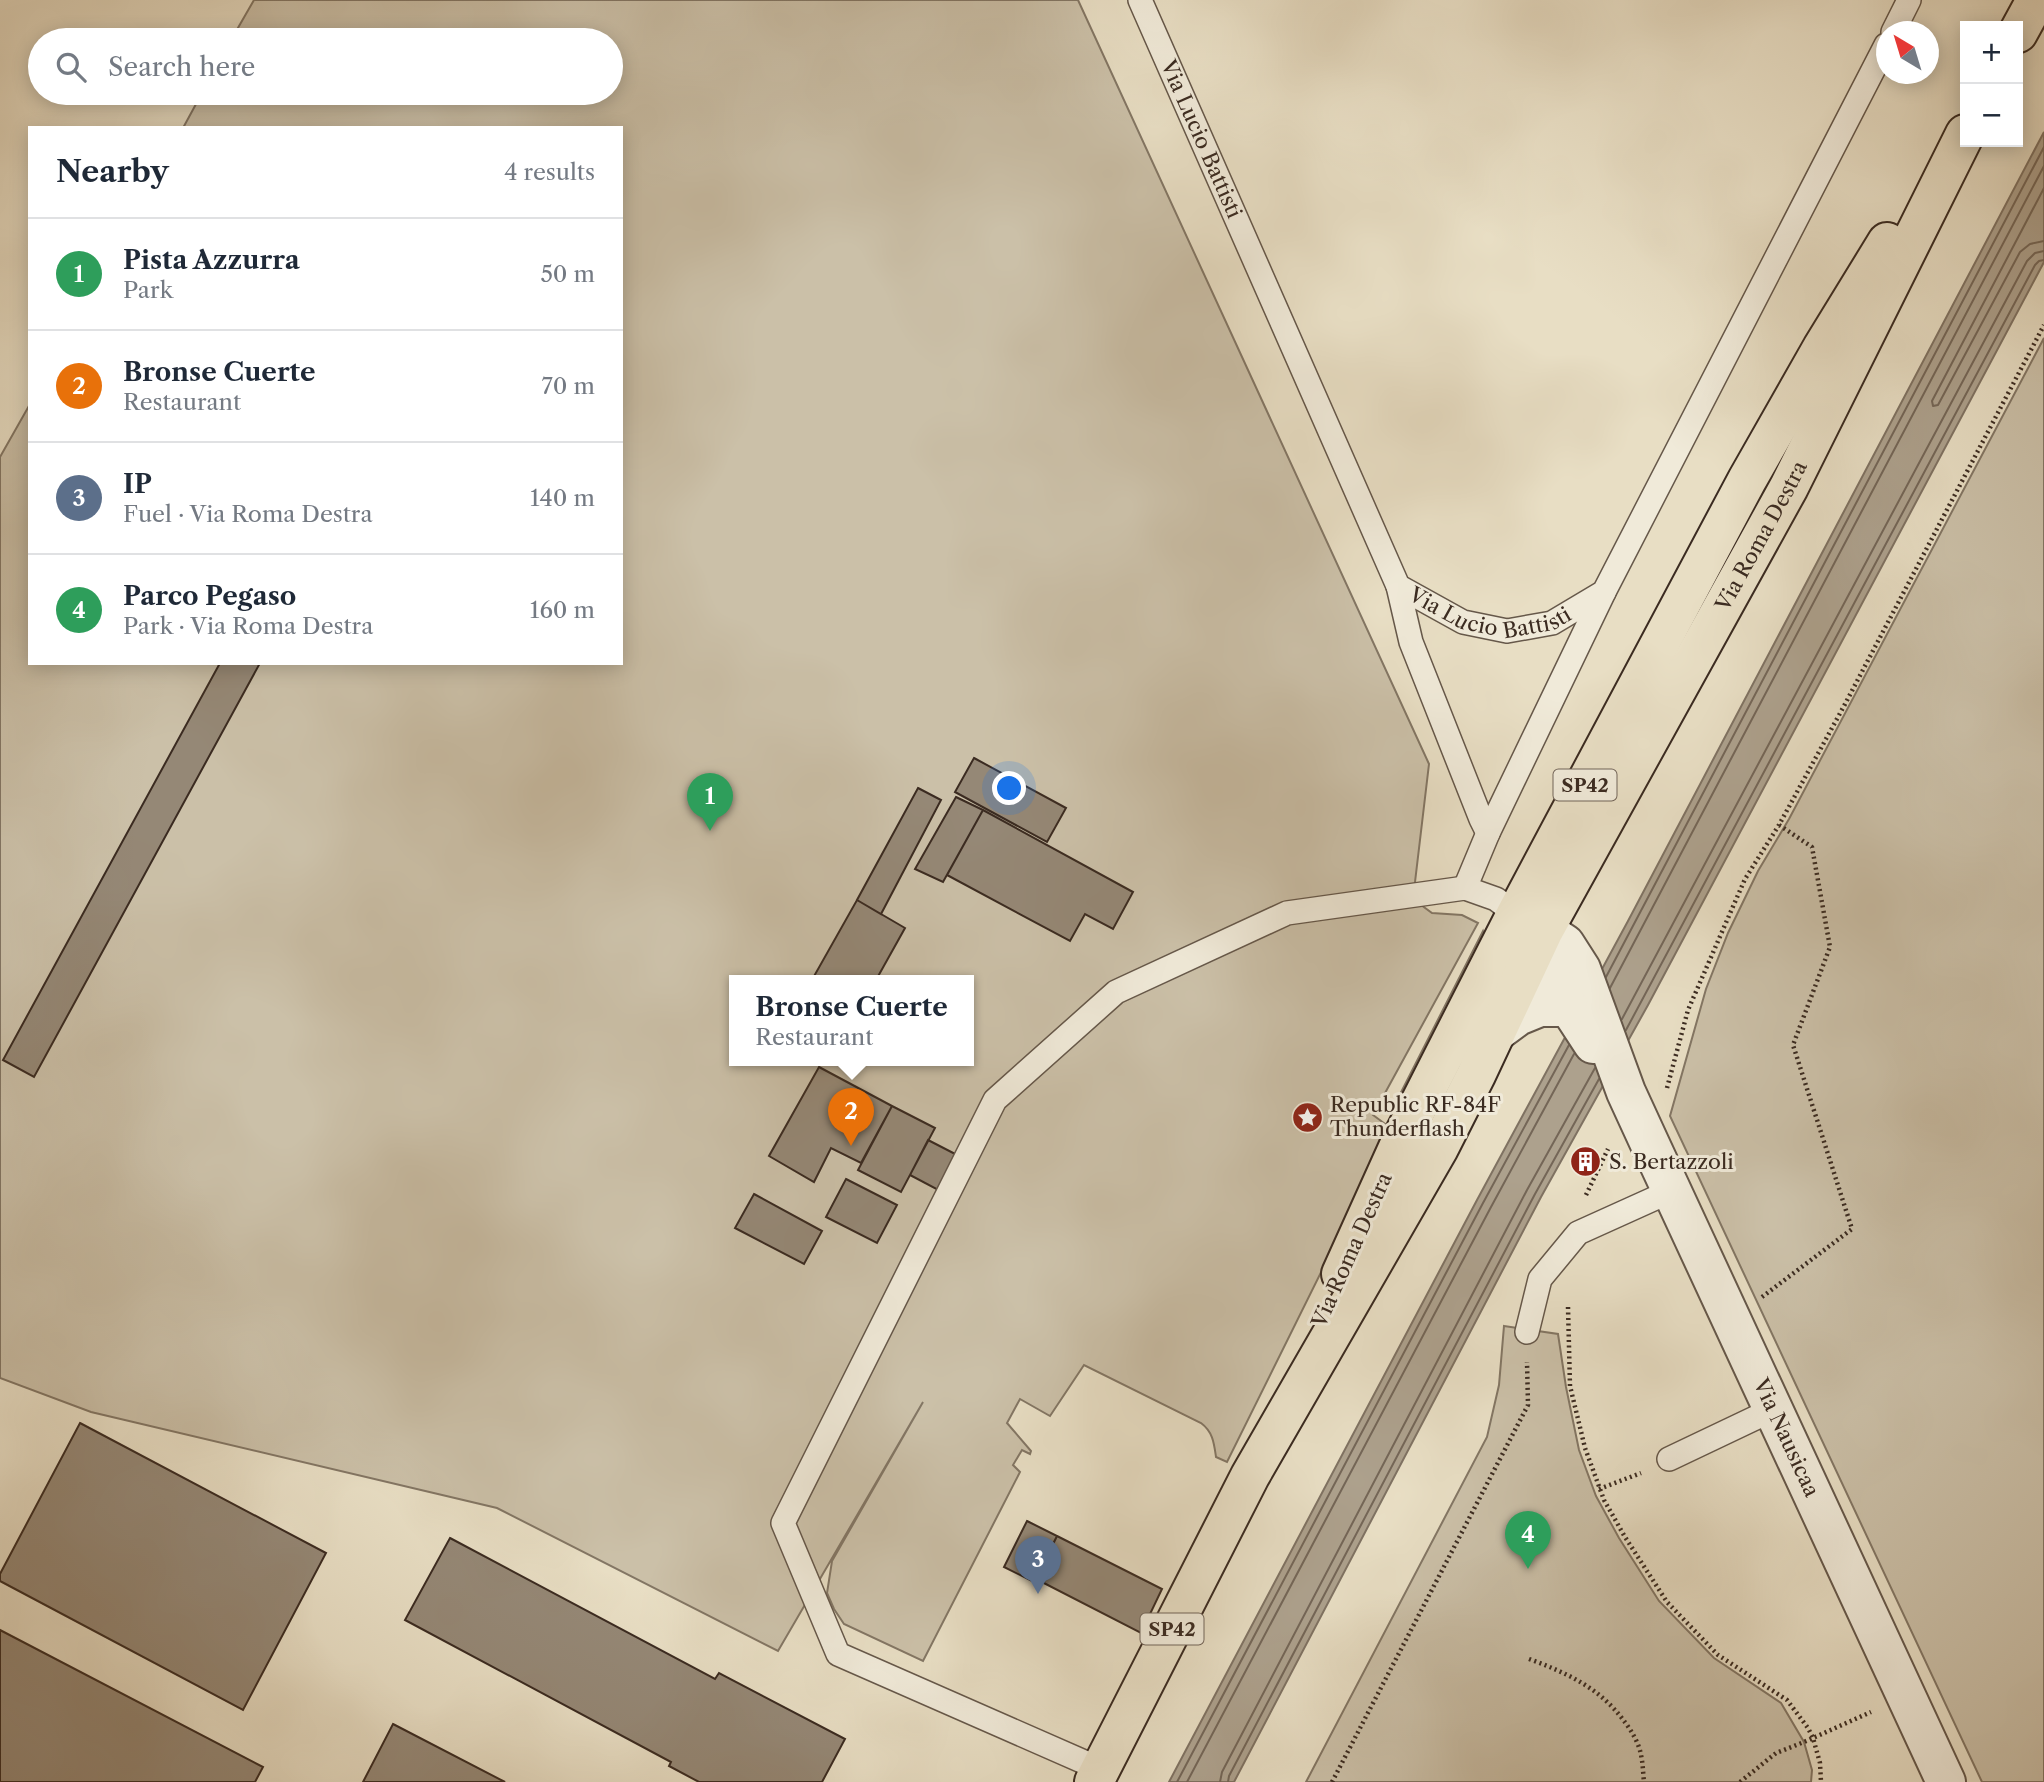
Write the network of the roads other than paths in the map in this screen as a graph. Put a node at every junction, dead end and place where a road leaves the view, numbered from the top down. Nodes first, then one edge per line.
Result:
1 (1140, 0) edge
2 (1909, 0) edge
3 (2036, 0) edge
4 (1898, 21) edge
5 (2023, 24) edge
6 (1876, 63) edge
7 (1960, 127) edge
8 (1960, 144) edge
9 (1398, 586) junction
10 (1604, 592) junction
11 (1488, 832) junction
12 (1465, 888) junction
13 (1530, 922) junction
14 (1568, 1007) junction
15 (1496, 1033) junction
16 (1476, 1075) junction
17 (1626, 1092) junction
18 (1671, 1191) junction
19 (1527, 1332) road end
20 (1772, 1410) junction
21 (1670, 1459) dead end
22 (1250, 1476) junction
23 (1097, 1776) edge
24 (1946, 1782) edge

1 - 9 lane, Via Lucio Battisti
2 - 4 lane
3 - 5 main road
6 - 10 lane, Via Lucio Battisti
7 - 13 main road, Via Roma Destra / SP42
8 - 13 main road, Via Roma Destra / SP42
9 - 10 lane, Via Lucio Battisti
9 - 11 lane
10 - 11 lane
11 - 12 lane
12 - 13 lane
12 - 23 lane
13 - 14 street, Via Nausicaa
13 - 15 main road, Via Roma Destra / SP42
13 - 16 main road, Via Roma Destra / SP42
13 - 17 street, Via Nausicaa
13 - 22 main road, Via Roma Destra / SP42
14 - 15 street
14 - 17 street, Via Nausicaa
15 - 16 main road, Via Roma Destra / SP42
16 - 22 main road, Via Roma Destra / SP42
17 - 18 street, Via Nausicaa
18 - 19 lane
18 - 20 street, Via Nausicaa
20 - 21 lane
20 - 24 street, Via Nausicaa
22 - 23 main road, Via Roma Destra / SP42

